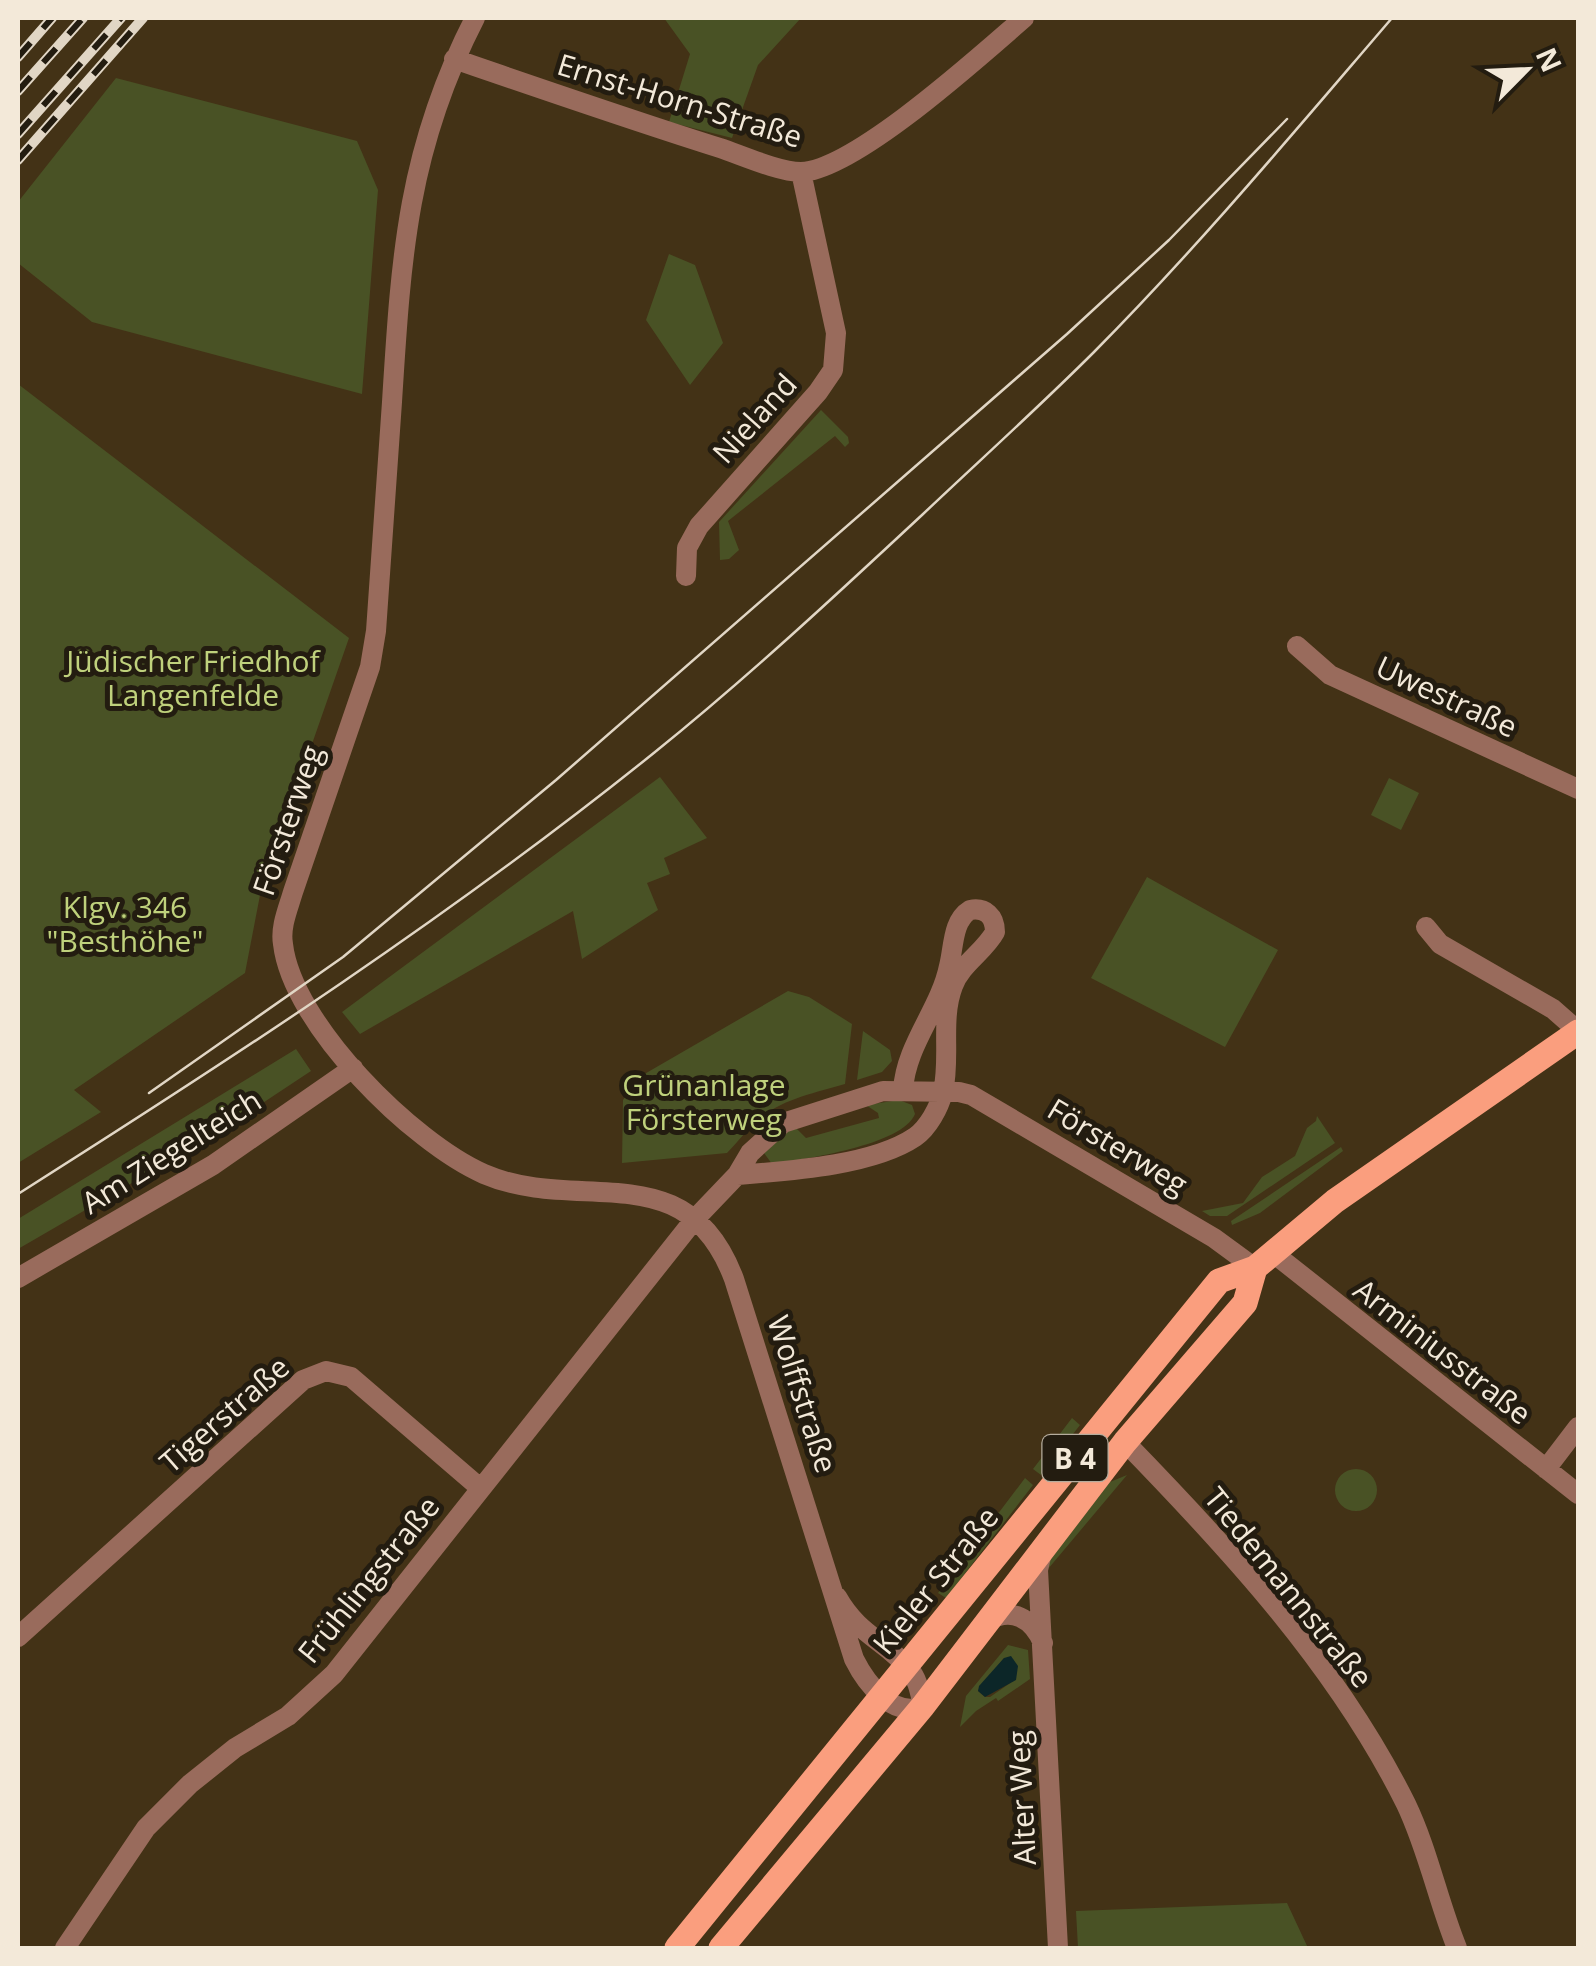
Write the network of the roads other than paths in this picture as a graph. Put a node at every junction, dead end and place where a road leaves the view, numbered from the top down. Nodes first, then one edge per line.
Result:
1 (474, 18) edge
2 (1024, 18) edge
3 (454, 59) junction
4 (801, 172) junction
5 (686, 576) dead end
6 (1298, 646) dead end
7 (1578, 790) edge
8 (1426, 927) dead end
9 (1578, 1032) edge
10 (353, 1068) junction
11 (903, 1090) junction
12 (943, 1092) junction
13 (736, 1175) junction
14 (694, 1220) junction
15 (1264, 1260) junction
16 (18, 1278) edge
17 (1578, 1427) edge
18 (1125, 1442) junction
19 (1546, 1470) junction
20 (479, 1488) junction
21 (1578, 1494) edge
22 (1045, 1546) junction
23 (837, 1597) junction
24 (987, 1621) junction
25 (18, 1637) edge
26 (1044, 1644) junction
27 (908, 1667) junction
28 (884, 1697) junction
29 (923, 1706) junction
30 (65, 1948) edge
31 (678, 1948) edge
32 (721, 1948) edge
33 (1058, 1948) edge
34 (1457, 1948) edge

1 - 3 street, Försterweg
2 - 4 street, Ernst-Horn-Straße
3 - 4 street, Ernst-Horn-Straße
3 - 10 street, Försterweg
4 - 5 street, Nieland
6 - 7 street, Uwestraße
8 - 9 street
9 - 15 main road, Kieler Straße / B 4
10 - 14 street, Försterweg
10 - 16 street, Am Ziegelteich
11 - 12 street, Försterweg
11 - 12 street
11 - 13 street, Försterweg
12 - 13 street
12 - 15 street, Försterweg
13 - 14 street, Försterweg
14 - 20 street, Frühlingstraße
14 - 23 street, Wolffstraße
15 - 18 main road, Kieler Straße / B 4
15 - 19 street, Arminiusstraße
15 - 27 main road, Kieler Straße / B 4
17 - 19 street
18 - 22 main road, Kieler Straße / B 4
18 - 34 street, Tiedemannstraße
19 - 21 street, Arminiusstraße
20 - 25 street, Tigerstraße
20 - 30 street, Frühlingstraße
22 - 24 main road, Kieler Straße / B 4
22 - 26 street, Alter Weg
23 - 27 street, Wolffstraße
23 - 28 street, Wolffstraße
24 - 26 street
24 - 29 main road, Kieler Straße / B 4
26 - 33 street, Alter Weg
27 - 28 main road, Kieler Straße / B 4
27 - 29 street
28 - 29 street
28 - 31 main road, Kieler Straße / B 4
29 - 32 main road, Kieler Straße / B 4

